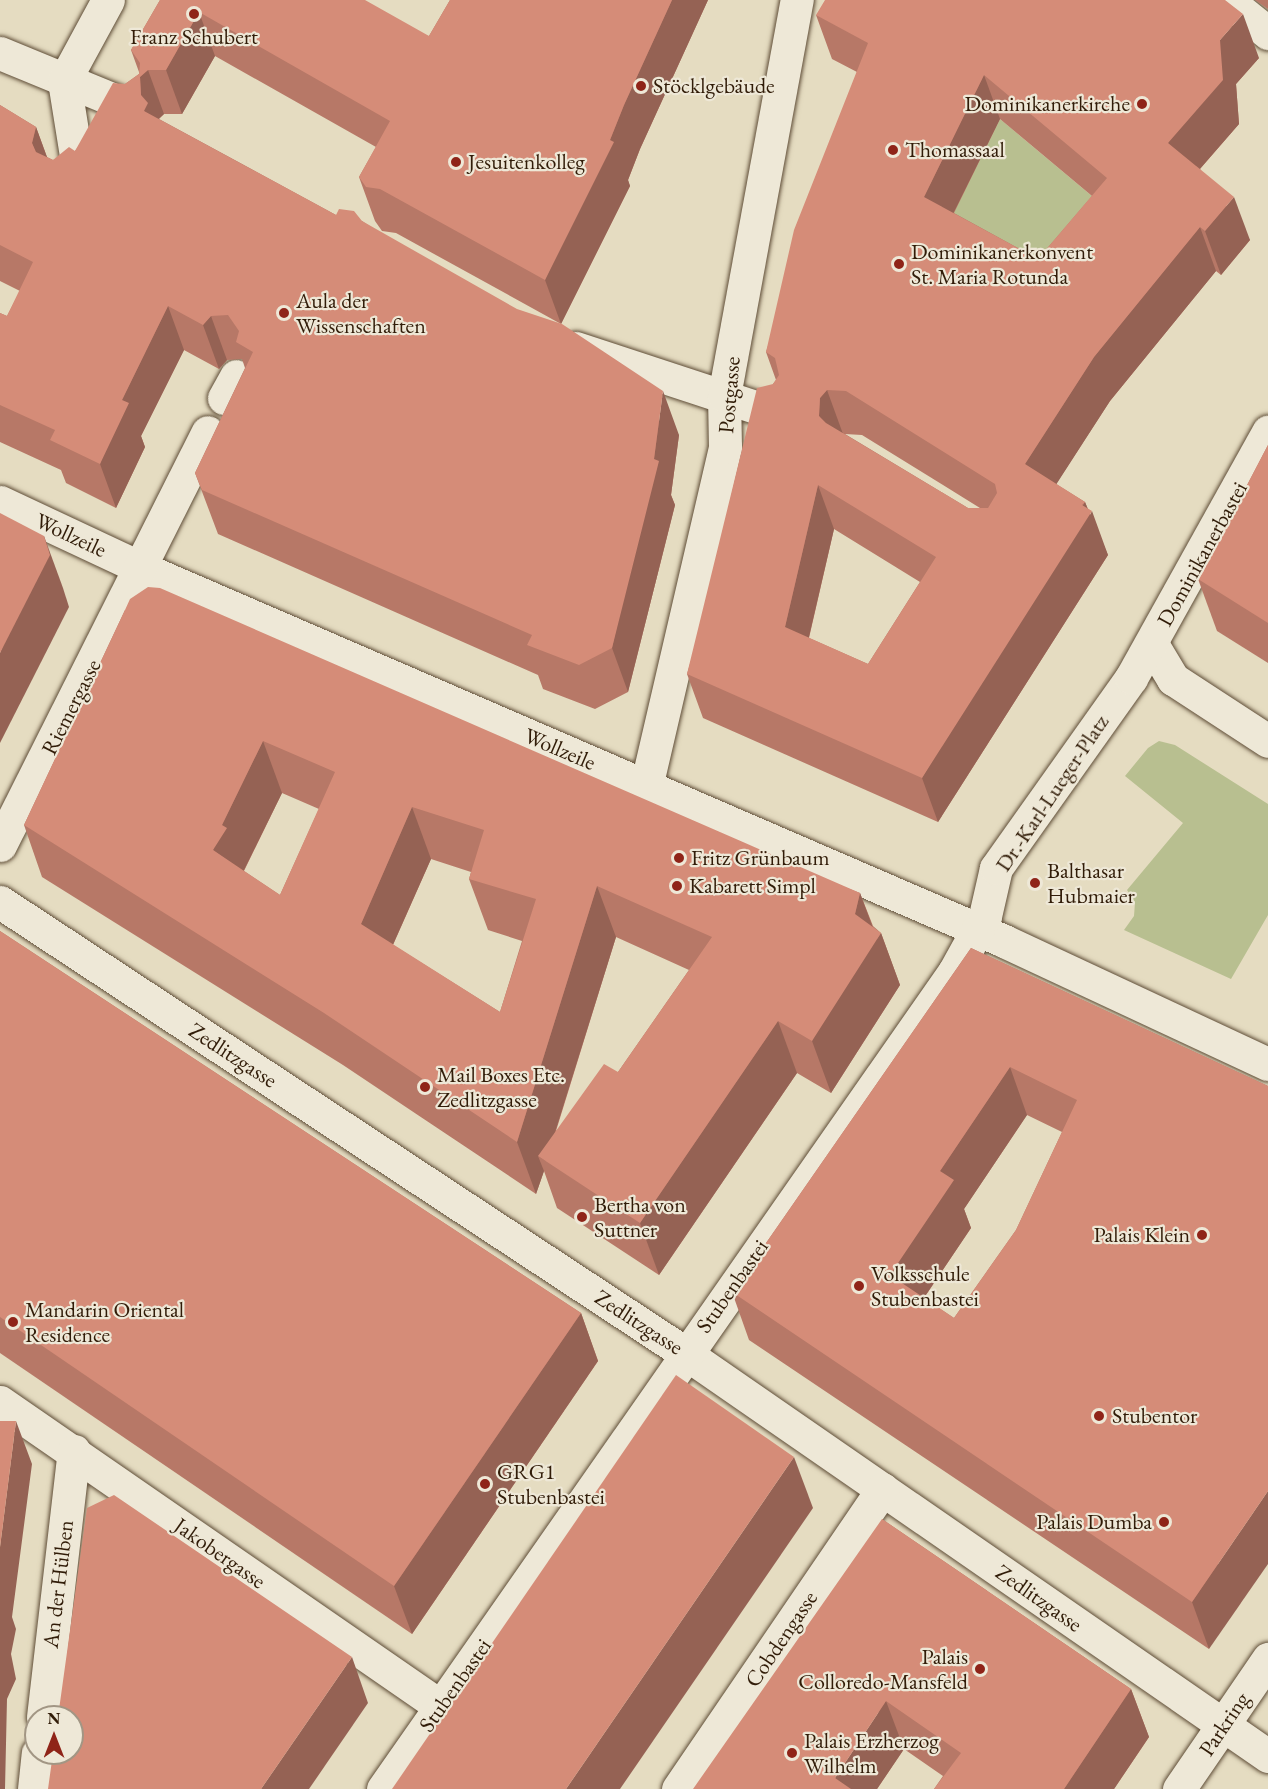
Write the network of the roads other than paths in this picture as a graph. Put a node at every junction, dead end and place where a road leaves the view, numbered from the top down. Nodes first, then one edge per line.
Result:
1 (108, 0) edge
2 (797, 0) edge
3 (1227, 0) edge
4 (1268, 33) edge
5 (0, 53) edge
6 (64, 81) junction
7 (138, 110) edge
8 (67, 185) edge
9 (542, 337) edge
10 (724, 396) junction
11 (777, 414) edge
12 (207, 432) dead end
13 (1268, 432) edge
14 (0, 502) edge
15 (141, 568) junction
16 (1152, 644) junction
17 (1268, 741) edge
18 (646, 787) junction
19 (0, 845) edge
20 (0, 903) edge
21 (978, 930) junction
22 (1268, 1064) edge
23 (685, 1353) junction
24 (0, 1402) edge
25 (74, 1451) junction
26 (883, 1490) junction
27 (1268, 1659) edge
28 (44, 1705) edge
29 (440, 1706) junction
30 (1222, 1726) junction
31 (1268, 1756) edge
32 (37, 1765) edge
33 (34, 1789) edge
34 (383, 1789) edge
35 (678, 1789) edge
36 (1179, 1789) edge

1 - 6 street
2 - 10 street, Postgasse
3 - 4 street
5 - 6 street
6 - 7 street
6 - 8 street
9 - 10 street
10 - 11 street
10 - 18 street, Postgasse
12 - 15 street
13 - 16 street, Dominikanerbastei
14 - 15 street, Wollzeile
15 - 18 street, Wollzeile
15 - 19 street, Riemergasse
16 - 17 street
16 - 21 street, Dr.-Karl-Lueger-Platz
18 - 21 street, Wollzeile
20 - 23 street, Zedlitzgasse
21 - 22 street
21 - 23 street, Stubenbastei
23 - 26 street, Zedlitzgasse
23 - 29 street, Stubenbastei
24 - 25 street, Jakobergasse
25 - 28 street, An der Hülben
25 - 29 street, Jakobergasse
26 - 30 street, Zedlitzgasse
26 - 35 street, Cobdengasse
27 - 30 street, Parkring
29 - 34 street, Stubenbastei
30 - 31 street, Zedlitzgasse
30 - 36 street, Parkring
32 - 33 street

